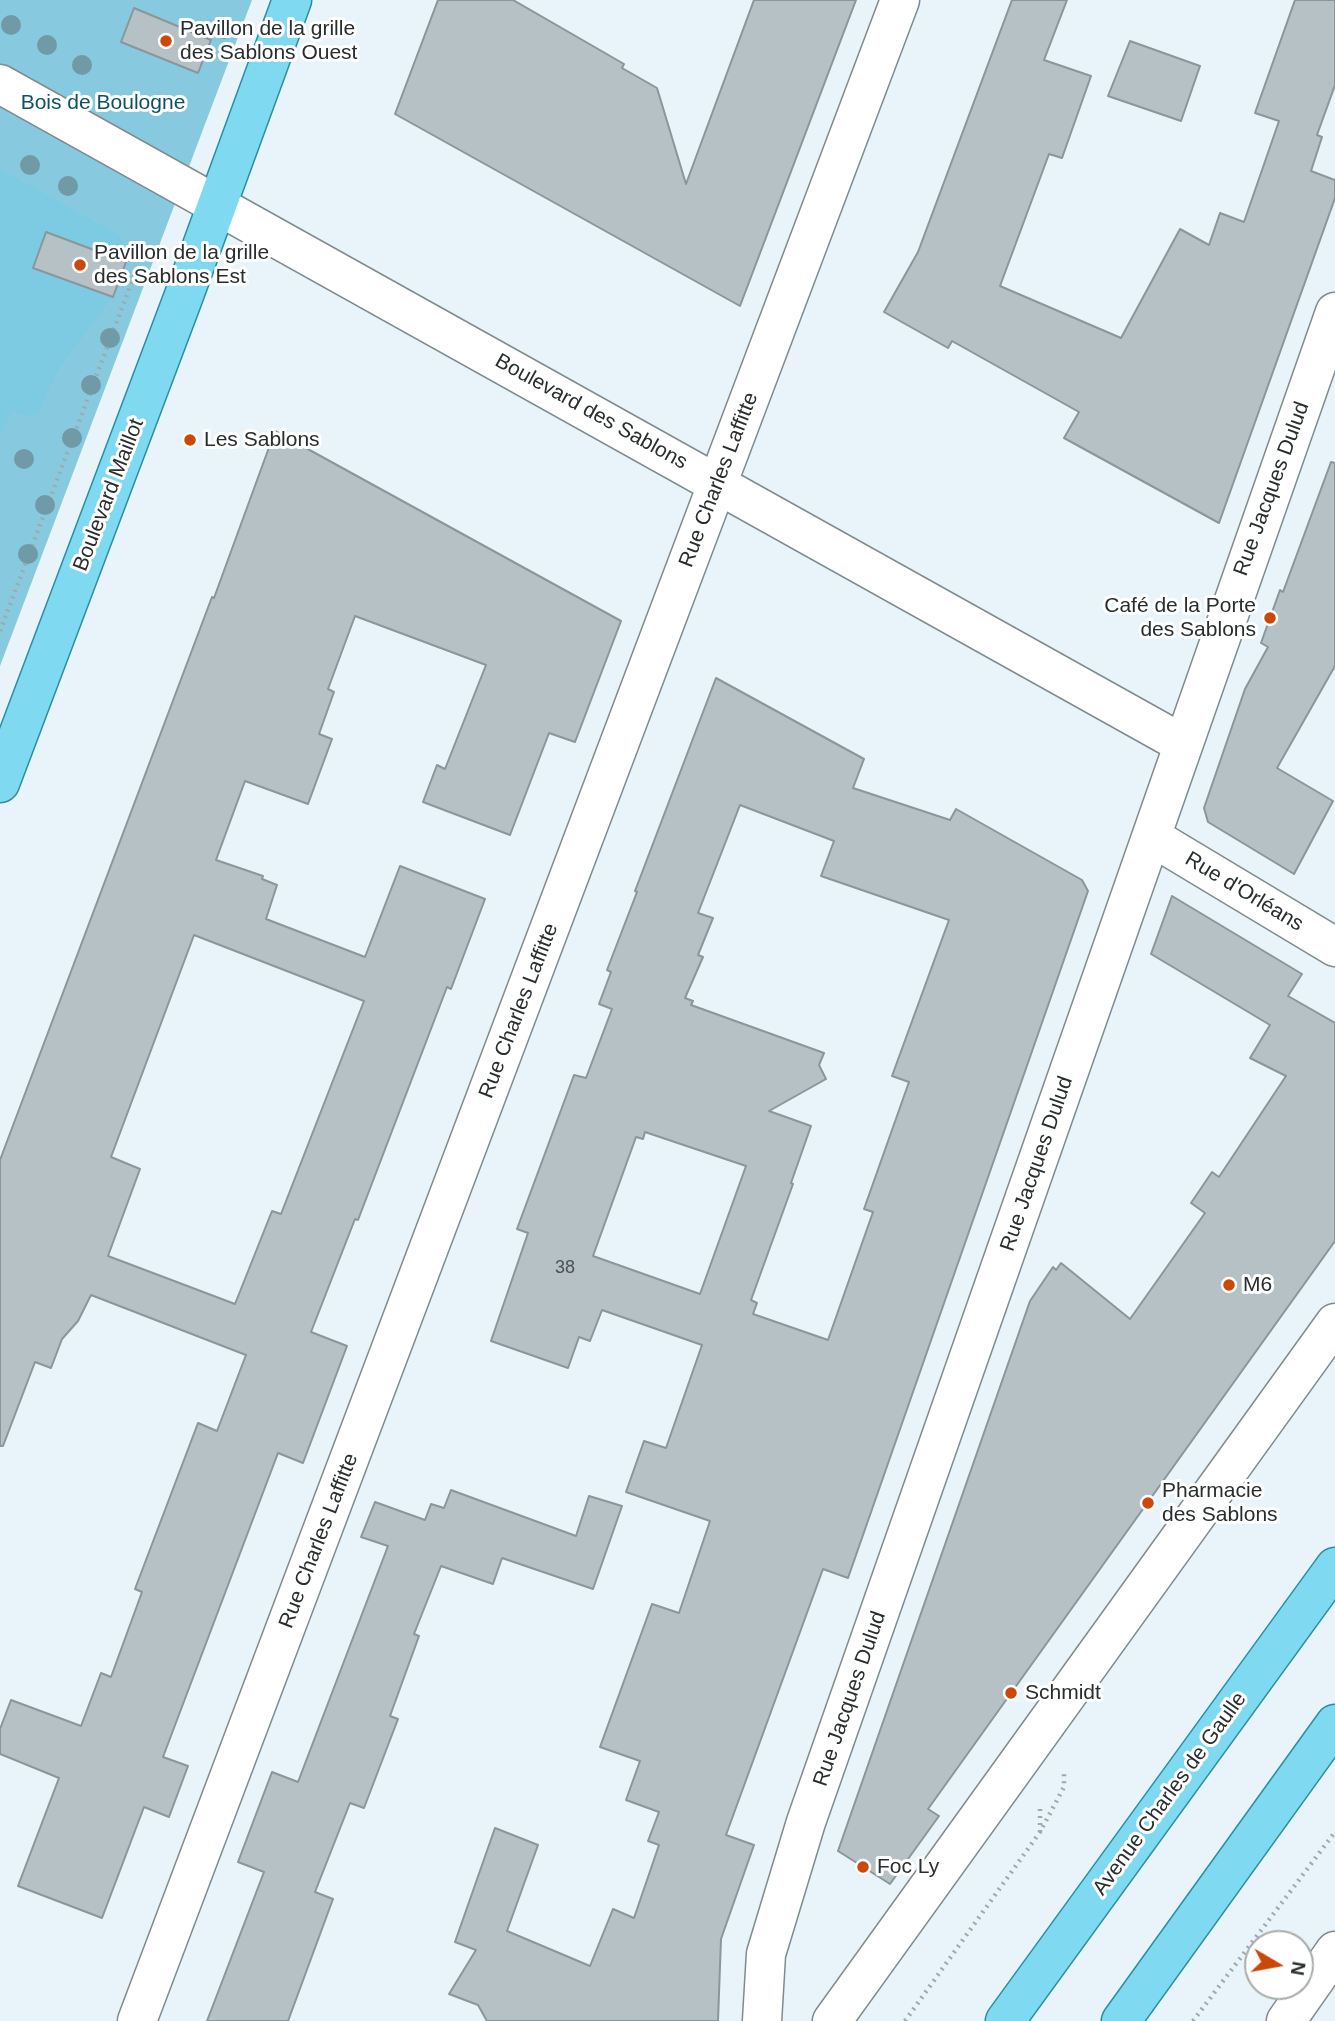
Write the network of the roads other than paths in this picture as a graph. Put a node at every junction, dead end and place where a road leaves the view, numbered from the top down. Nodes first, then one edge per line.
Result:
1 (292, 0) edge
2 (900, 0) edge
3 (0, 84) edge
4 (217, 206) junction
5 (1335, 312) edge
6 (719, 484) junction
7 (1183, 744) junction
8 (0, 783) edge
9 (1152, 837) junction
10 (1335, 947) edge
11 (1335, 1323) edge
12 (1335, 1567) edge
13 (1335, 1724) edge
14 (1335, 1951) edge
15 (137, 2021) edge
16 (762, 2021) edge
17 (832, 2021) edge
18 (1005, 2021) edge
19 (1121, 2021) edge
20 (1286, 2021) edge

1 - 4 main road, Boulevard Maillot
2 - 6 street, Rue Charles Laffitte
3 - 4 street, Boulevard des Sablons
4 - 6 street, Boulevard des Sablons
4 - 8 main road, Boulevard Maillot
5 - 7 street, Rue Jacques Dulud
6 - 7 street, Boulevard des Sablons
6 - 15 street, Rue Charles Laffitte
7 - 9 street, Rue Jacques Dulud
9 - 10 street, Rue d'Orléans
9 - 16 street, Rue Jacques Dulud
11 - 17 street
12 - 18 main road, Avenue Charles de Gaulle
13 - 19 main road
14 - 20 street

